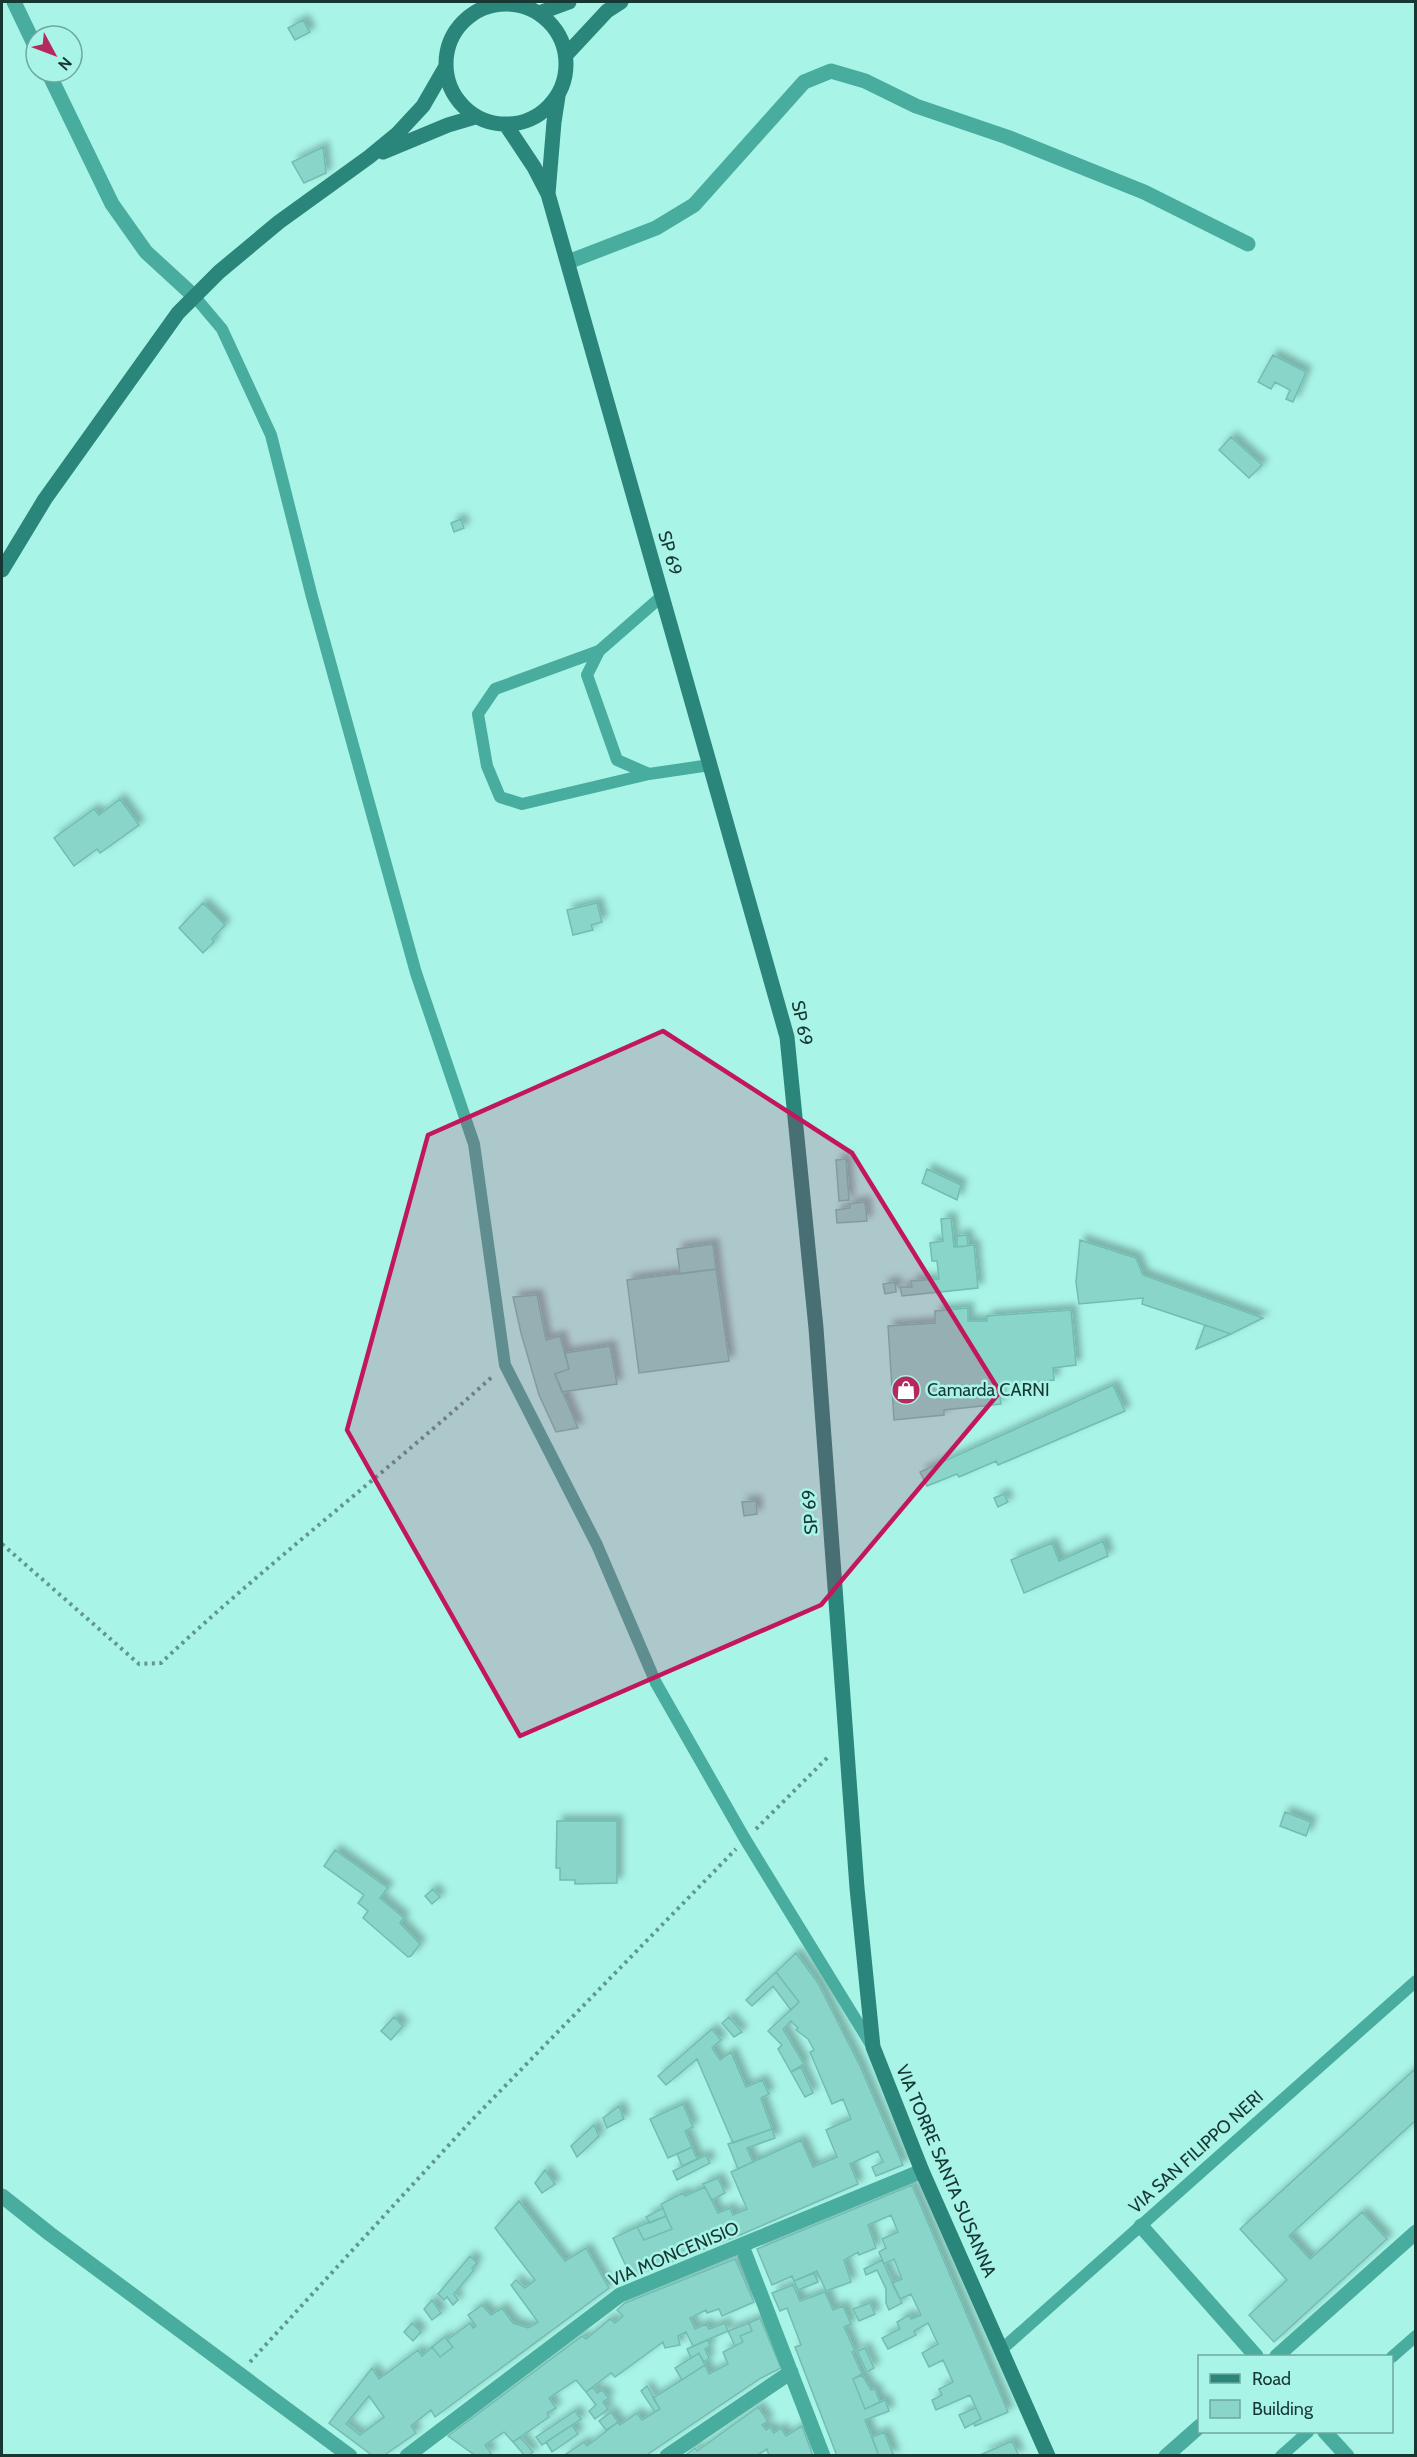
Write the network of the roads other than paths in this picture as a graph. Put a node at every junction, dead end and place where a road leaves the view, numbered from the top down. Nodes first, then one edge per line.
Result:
1 (14, 2) edge
2 (472, 2) edge
3 (569, 2) edge
4 (621, 2) edge
5 (529, 7) edge
6 (468, 17) junction
7 (25, 24) edge
8 (566, 55) junction
9 (445, 68) junction
10 (54, 84) edge
11 (558, 95) junction
12 (475, 117) junction
13 (506, 125) junction
14 (369, 158) junction
15 (548, 194) junction
16 (1248, 244) dead end
17 (568, 262) junction
18 (195, 297) junction
19 (2, 570) edge
20 (662, 596) junction
21 (599, 651) junction
22 (710, 765) junction
23 (649, 774) junction
24 (857, 1888) joint
25 (1416, 1981) edge
26 (873, 2047) junction
27 (922, 2171) junction
28 (2, 2196) edge
29 (1141, 2226) junction
30 (1416, 2232) edge
31 (742, 2246) junction
32 (1416, 2336) edge
33 (1001, 2350) junction
34 (1255, 2355) edge
35 (1278, 2355) edge
36 (1393, 2356) edge
37 (791, 2372) junction
38 (1198, 2428) edge
39 (1307, 2433) edge
40 (1326, 2433) edge
41 (350, 2456) edge
42 (407, 2456) edge
43 (667, 2456) edge
44 (823, 2456) edge
45 (1048, 2456) edge
46 (1166, 2456) edge
47 (1281, 2456) edge
48 (1347, 2456) edge

1 - 7 street
2 - 6 main road
3 - 5 main road
4 - 8 main road
5 - 6 main road
5 - 8 main road
6 - 9 main road
8 - 11 main road
9 - 12 main road
9 - 14 main road
10 - 18 street
11 - 13 main road
11 - 15 main road
12 - 13 main road
12 - 14 main road
13 - 15 main road
14 - 18 main road
15 - 17 main road, SP 69
16 - 17 street
17 - 20 main road, SP 69
18 - 19 main road
18 - 26 lane
20 - 21 lane
20 - 22 main road, SP 69
21 - 23 lane
21 - 23 lane
22 - 23 lane
22 - 24 main road, SP 69
24 - 26 main road, VIA TORRE SANTA SUSANNA
25 - 29 lane, VIA SAN FILIPPO NERI
26 - 27 main road, VIA TORRE SANTA SUSANNA
27 - 31 street, VIA MONCENISIO
27 - 33 main road, VIA TORRE SANTA SUSANNA
28 - 41 street
29 - 33 lane, VIA SAN FILIPPO NERI
29 - 34 street
30 - 35 street
31 - 37 street
31 - 42 street, VIA MONCENISIO
32 - 36 lane
33 - 45 main road, VIA TORRE SANTA SUSANNA
37 - 43 street
37 - 44 street
38 - 46 street
39 - 47 lane
40 - 48 street

